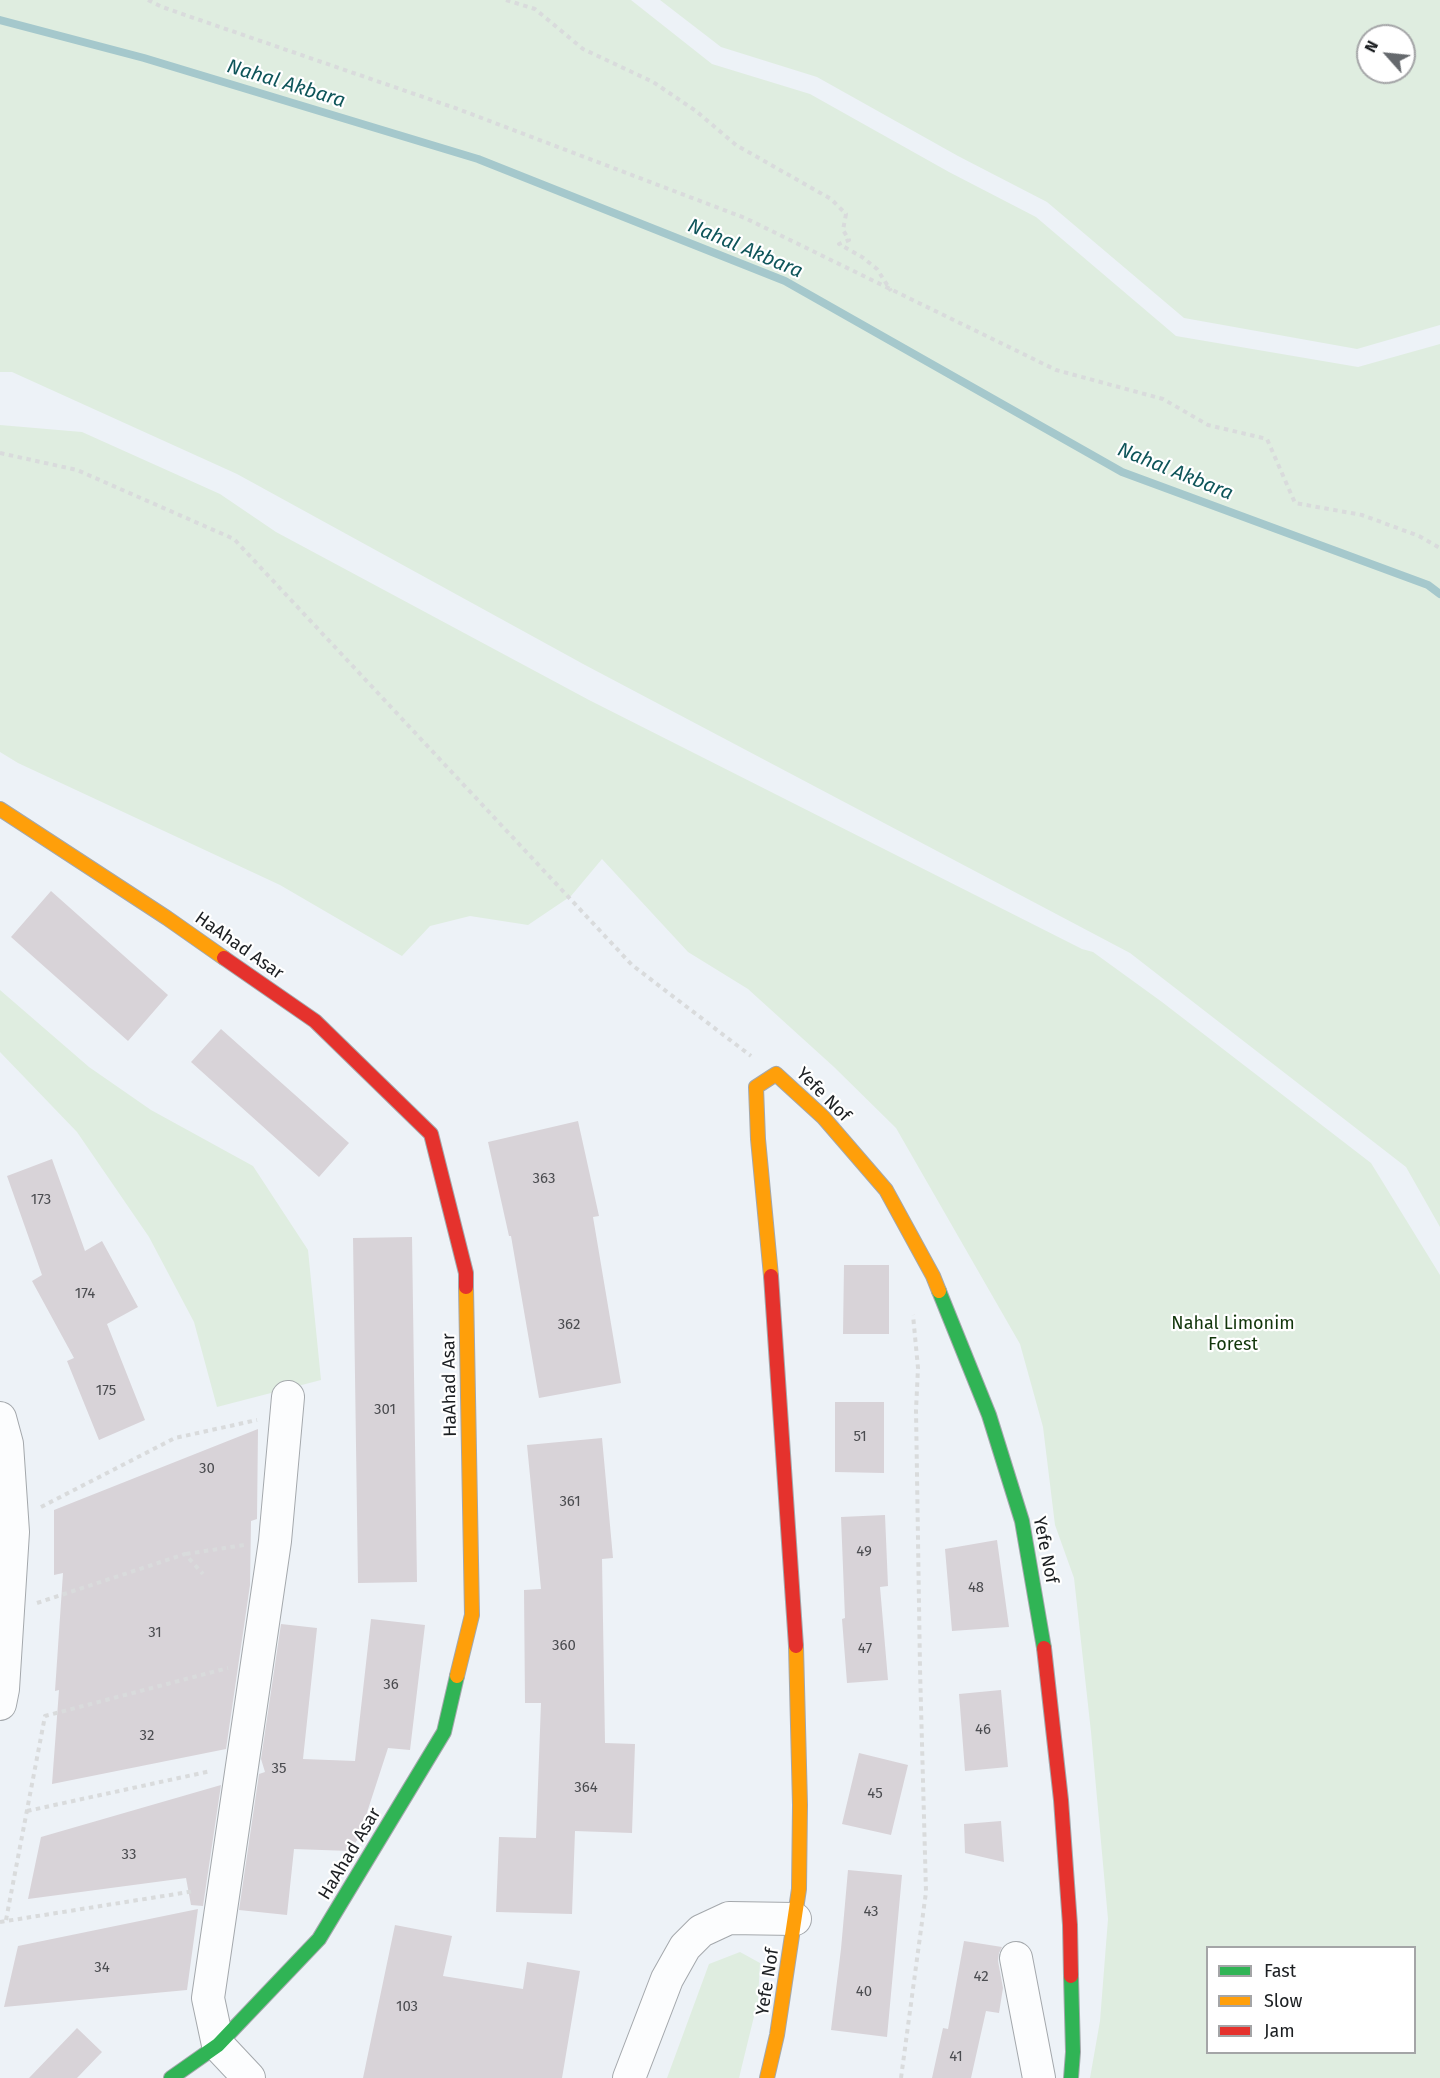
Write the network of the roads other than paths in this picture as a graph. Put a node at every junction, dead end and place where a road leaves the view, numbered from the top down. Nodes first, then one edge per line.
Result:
1 (0, 809) edge
2 (288, 1405) road end
3 (0, 1418) edge
4 (0, 1704) edge
5 (795, 1919) junction
6 (1016, 1958) dead end
7 (218, 2044) junction
8 (171, 2078) edge
9 (249, 2078) edge
10 (629, 2078) edge
11 (767, 2078) edge
12 (1039, 2078) edge
13 (1071, 2078) edge

1 - 7 street, HaAhad Asar
2 - 7 street
3 - 4 street
5 - 10 street
5 - 11 street, Yefe Nof
5 - 13 street, Yefe Nof
6 - 12 street
7 - 8 street, HaAhad Asar
7 - 9 street

